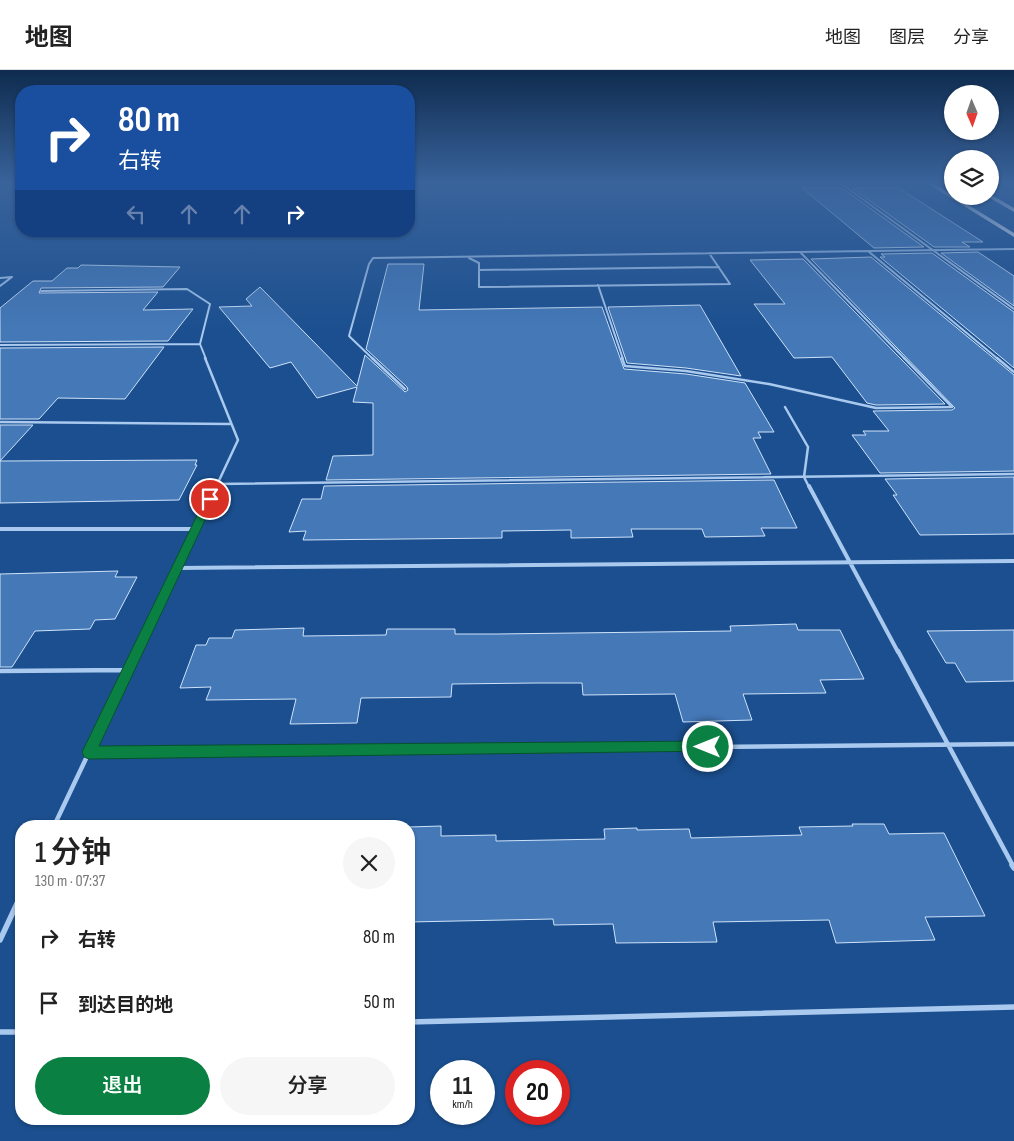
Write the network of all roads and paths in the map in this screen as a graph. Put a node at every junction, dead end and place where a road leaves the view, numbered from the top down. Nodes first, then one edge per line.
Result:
1 (908, 232) edge
2 (1014, 249) edge
3 (933, 250) junction
4 (868, 251) junction
5 (800, 252) junction
6 (709, 253) junction
7 (467, 257) junction
8 (719, 267) junction
9 (479, 270) junction
10 (0, 278) edge
11 (598, 285) junction
12 (0, 286) edge
13 (41, 291) dead end
14 (1014, 309) edge
15 (200, 344) junction
16 (0, 345) edge
17 (1014, 372) edge
18 (405, 389) dead end
19 (785, 407) dead end
20 (0, 422) edge
21 (231, 424) junction
22 (1014, 474) edge
23 (804, 477) junction
24 (217, 484) junction
25 (196, 529) junction
26 (0, 530) edge
27 (1014, 561) edge
28 (850, 563) junction
29 (177, 568) junction
30 (128, 670) junction
31 (0, 671) edge
32 (948, 744) junction
33 (1014, 744) edge
34 (89, 752) junction
35 (57, 820) edge
36 (1014, 868) edge
37 (15, 906) edge
38 (2, 930) edge
39 (0, 940) edge
40 (1014, 1007) edge
41 (415, 1022) edge
42 (0, 1032) edge
43 (15, 1032) edge

1 - 3 lane
2 - 3 lane
3 - 4 lane
3 - 14 lane
4 - 5 lane
4 - 17 lane
5 - 6 lane
5 - 11 lane
6 - 7 lane
6 - 8 lane
7 - 9 lane
7 - 18 lane
8 - 9 lane
8 - 11 lane
9 - 11 lane
10 - 12 lane
13 - 15 lane
15 - 16 lane
15 - 21 lane
19 - 23 lane
20 - 21 lane
21 - 24 lane
22 - 23 lane
23 - 24 lane
23 - 28 lane
24 - 25 lane
25 - 26 lane
25 - 29 lane
27 - 28 lane
28 - 29 lane
28 - 32 lane
29 - 30 lane
30 - 31 lane
30 - 34 lane
32 - 33 lane
32 - 34 lane
32 - 36 lane
34 - 35 lane
37 - 38 lane
38 - 39 lane
40 - 41 lane
42 - 43 lane

